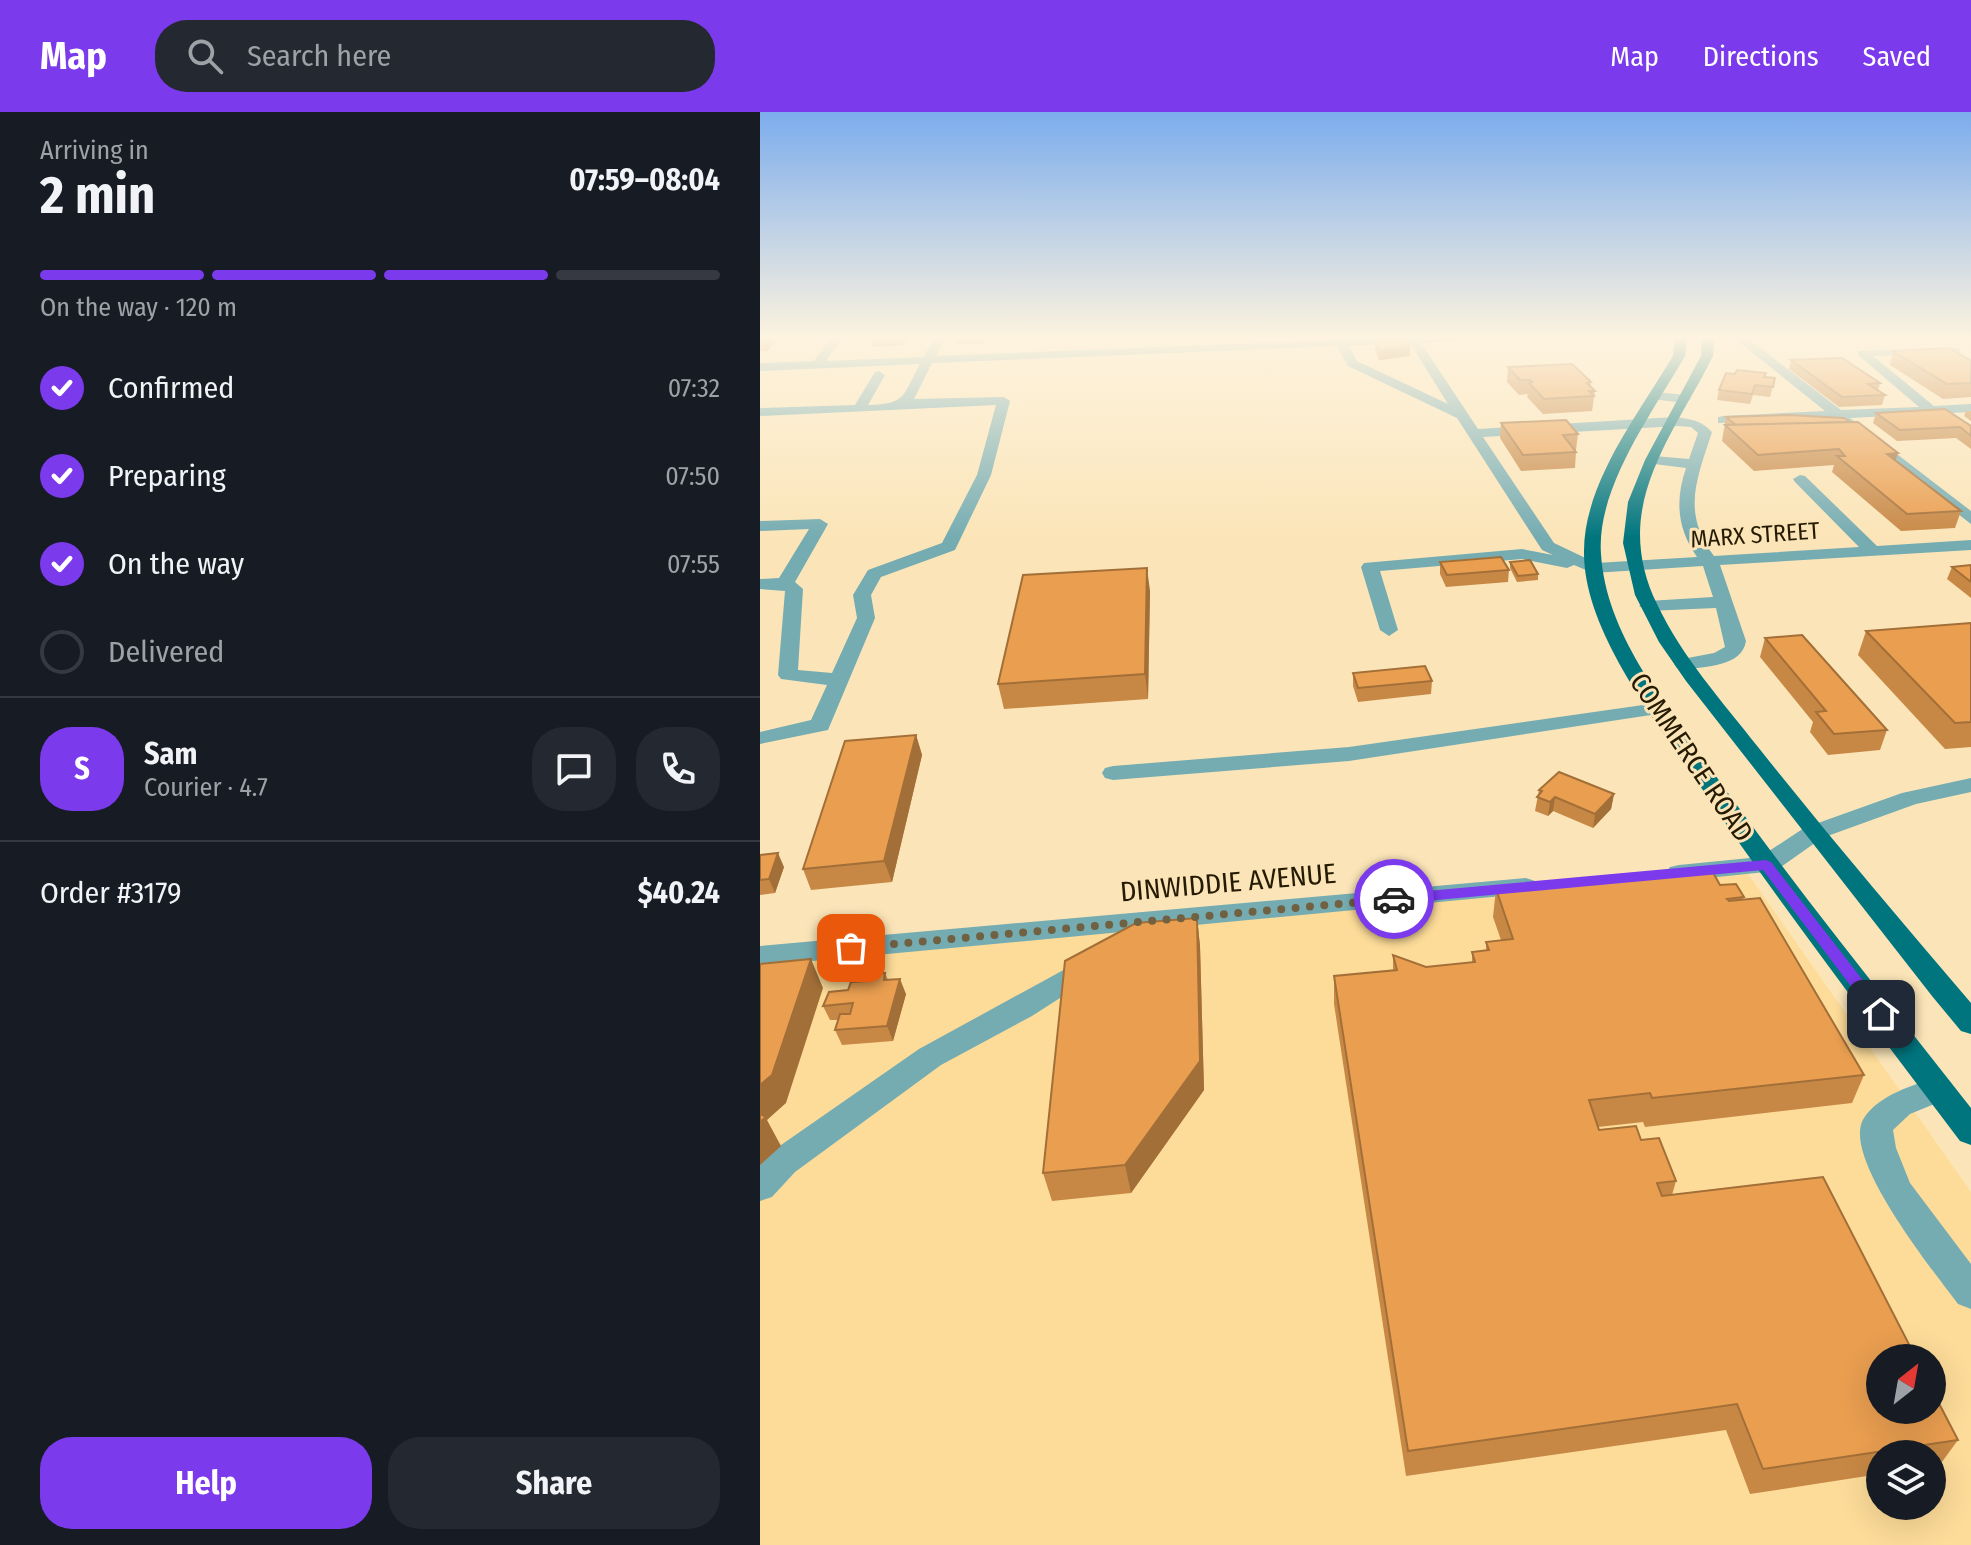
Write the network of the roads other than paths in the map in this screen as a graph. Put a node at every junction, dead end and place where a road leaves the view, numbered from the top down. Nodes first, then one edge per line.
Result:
1 (862, 404) edge
2 (903, 404) edge
3 (1003, 404) edge
4 (1438, 404) edge
5 (1456, 404) edge
6 (1651, 404) edge
7 (1682, 404) edge
8 (1826, 404) edge
9 (1924, 404) edge
10 (1971, 408) edge
11 (859, 409) junction
12 (1931, 410) junction
13 (760, 412) edge
14 (1839, 414) junction
15 (1464, 416) junction
16 (1723, 420) dead end
17 (1673, 422) junction
18 (1639, 425) junction
19 (1474, 433) junction
20 (1654, 460) junction
21 (1695, 464) junction
22 (1800, 479) dead end
23 (1971, 519) edge
24 (760, 526) edge
25 (1971, 545) edge
26 (1873, 551) junction
27 (1710, 562) junction
28 (1635, 566) junction
29 (1593, 568) junction
30 (785, 583) junction
31 (760, 584) edge
32 (1723, 602) junction
33 (1648, 606) junction
34 (1389, 630) dead end
35 (1684, 664) junction
36 (839, 680) junction
37 (1657, 709) junction
38 (760, 738) edge
39 (1113, 773) dead end
40 (1971, 785) edge
41 (1813, 833) junction
42 (1766, 865) junction
43 (1655, 875) edge
44 (1545, 885) edge
45 (1153, 921) junction
46 (760, 956) edge
47 (1971, 1023) edge
48 (1938, 1089) junction
49 (1971, 1132) edge
50 (760, 1187) edge
51 (1971, 1292) edge

1 - 11 street
2 - 11 street
3 - 36 street
4 - 15 street
5 - 15 street
6 - 18 main road, COMMERCE ROAD
7 - 17 main road, COMMERCE ROAD
8 - 14 street
9 - 12 street
10 - 12 street
11 - 13 street
12 - 14 street
14 - 16 street
14 - 23 street
15 - 19 street
17 - 18 street
17 - 20 main road, COMMERCE ROAD
17 - 21 street
18 - 19 street
18 - 29 main road, COMMERCE ROAD
19 - 29 street, MARX STREET
20 - 21 street
20 - 28 main road, COMMERCE ROAD
21 - 27 street
22 - 26 street
24 - 30 street
25 - 26 street, MARX STREET
26 - 27 street, MARX STREET
27 - 28 street, MARX STREET
27 - 32 street
28 - 29 street, MARX STREET
28 - 33 main road, COMMERCE ROAD
29 - 34 street
29 - 37 main road, COMMERCE ROAD
30 - 31 street
30 - 36 street
32 - 33 street
32 - 35 street
33 - 35 main road, COMMERCE ROAD
35 - 41 main road, COMMERCE ROAD
36 - 38 street
37 - 39 street
37 - 42 main road, COMMERCE ROAD
40 - 41 street
41 - 42 street
41 - 47 main road, COMMERCE ROAD
42 - 43 street
42 - 48 main road, COMMERCE ROAD
44 - 45 street, DINWIDDIE AVENUE
45 - 46 street, DINWIDDIE AVENUE
45 - 50 street
48 - 49 main road, COMMERCE ROAD
48 - 51 street

